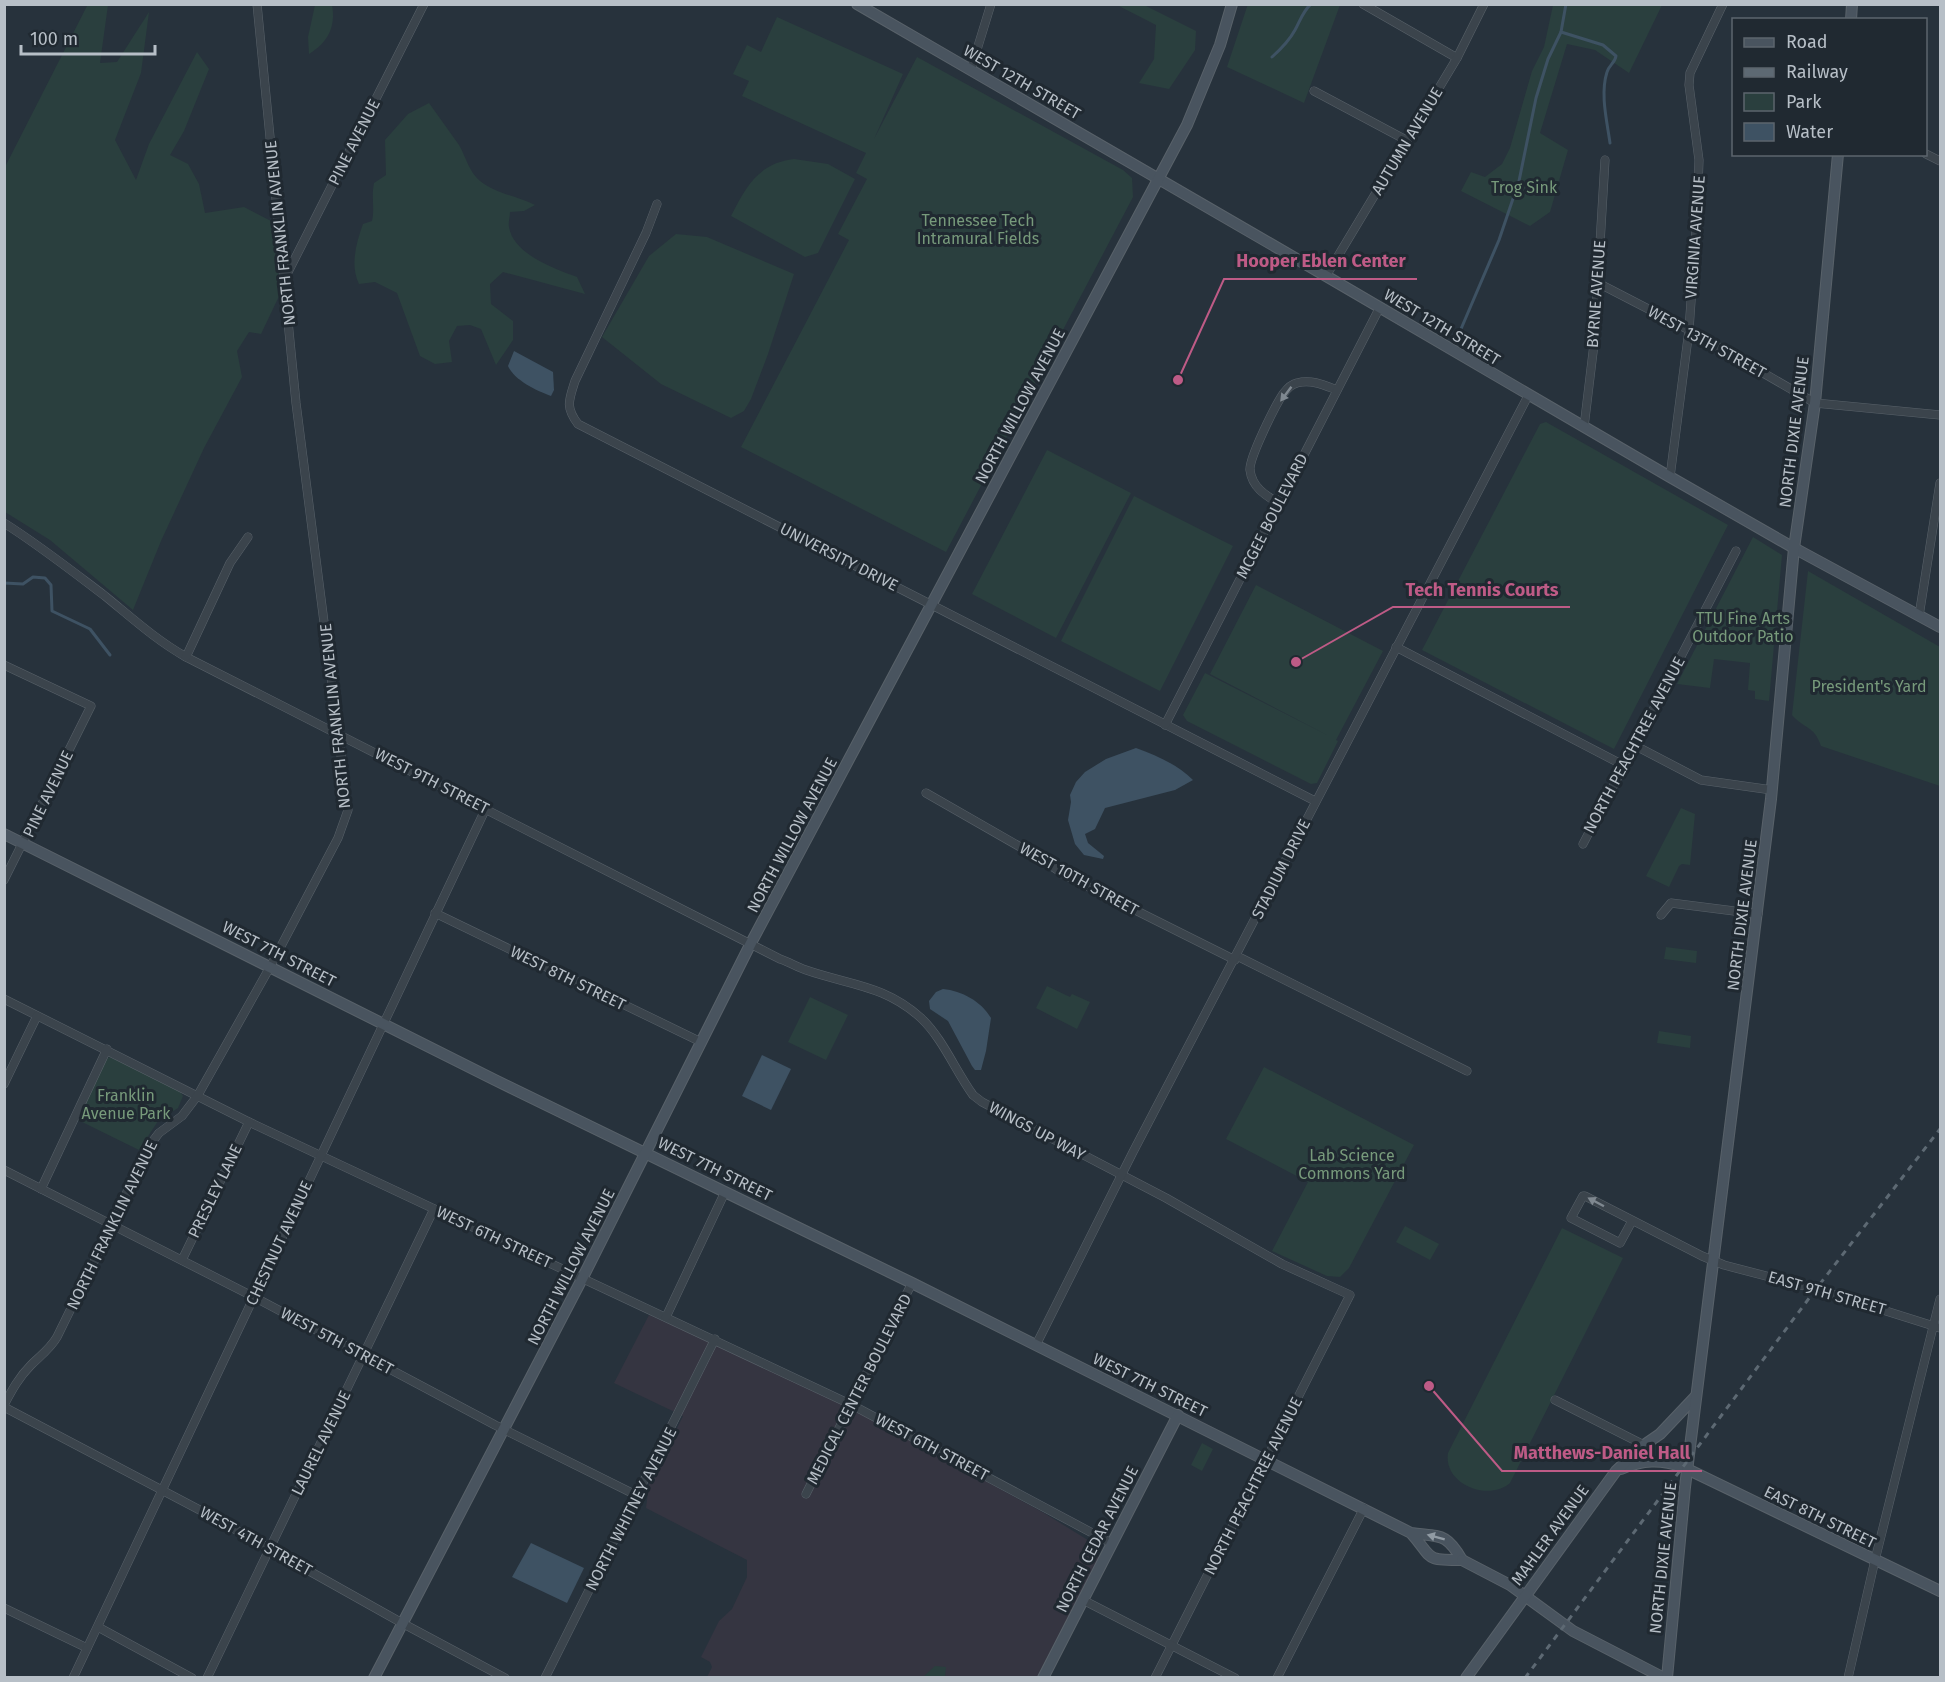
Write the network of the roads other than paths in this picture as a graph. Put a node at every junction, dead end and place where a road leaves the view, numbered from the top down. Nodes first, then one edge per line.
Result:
1 (257, 4) edge
2 (424, 4) edge
3 (857, 4) edge
4 (991, 4) edge
5 (1232, 4) edge
6 (1363, 4) edge
7 (1484, 4) edge
8 (1723, 4) edge
9 (1456, 58) junction
10 (971, 69) junction
11 (1314, 91) dead end
12 (1406, 140) junction
13 (1927, 154) edge
14 (1838, 156) edge
15 (1605, 160) dead end
16 (1941, 161) edge
17 (1157, 180) junction
18 (657, 204) dead end
19 (1326, 276) junction
20 (285, 279) junction
21 (1598, 283) junction
22 (1380, 307) junction
23 (1689, 330) junction
24 (1337, 390) junction
25 (1528, 396) junction
26 (1815, 403) junction
27 (1941, 415) edge
28 (1584, 427) junction
29 (1670, 477) junction
30 (1941, 483) edge
31 (1278, 503) junction
32 (4, 523) edge
33 (248, 537) dead end
34 (1794, 548) junction
35 (1736, 551) dead end
36 (931, 605) junction
37 (1919, 616) junction
38 (1941, 627) edge
39 (1396, 646) junction
40 (186, 657) junction
41 (4, 665) edge
42 (1165, 725) junction
43 (339, 734) junction
44 (1634, 745) junction
45 (1623, 765) junction
46 (1772, 790) junction
47 (926, 793) dead end
48 (1315, 801) junction
49 (486, 808) junction
50 (4, 834) edge
51 (24, 843) junction
52 (1582, 844) dead end
53 (4, 880) edge
54 (435, 913) junction
55 (1758, 914) junction
56 (1661, 915) dead end
57 (751, 944) junction
58 (1238, 959) junction
59 (270, 967) junction
60 (4, 999) edge
61 (37, 1016) junction
62 (384, 1024) junction
63 (701, 1042) junction
64 (107, 1049) junction
65 (1467, 1071) dead end
66 (4, 1084) edge
67 (198, 1095) junction
68 (249, 1122) junction
69 (647, 1152) junction
70 (321, 1155) junction
71 (4, 1170) edge
72 (1122, 1175) junction
73 (41, 1189) junction
74 (725, 1192) junction
75 (434, 1209) junction
76 (1632, 1221) junction
77 (112, 1225) junction
78 (182, 1260) junction
79 (1712, 1261) junction
80 (582, 1279) junction
81 (912, 1283) junction
82 (1350, 1295) joint
83 (254, 1297) junction
84 (1941, 1299) edge
85 (666, 1317) junction
86 (1937, 1327) edge
87 (715, 1339) junction
88 (1036, 1345) junction
89 (364, 1356) junction
90 (1696, 1396) junction
91 (1555, 1400) dead end
92 (852, 1405) junction
93 (4, 1406) edge
94 (1178, 1415) junction
95 (503, 1429) junction
96 (1691, 1440) junction
97 (1644, 1445) junction
98 (1267, 1459) junction
99 (1651, 1460) junction
100 (1688, 1470) junction
101 (1616, 1471) junction
102 (163, 1490) junction
103 (806, 1494) dead end
104 (638, 1496) junction
105 (1364, 1508) junction
106 (1411, 1533) junction
107 (1111, 1543) junction
108 (270, 1548) junction
109 (1462, 1560) junction
110 (1875, 1560) junction
111 (1941, 1591) edge
112 (1525, 1596) junction
113 (1083, 1600) junction
114 (4, 1608) edge
115 (402, 1623) junction
116 (98, 1628) junction
117 (1171, 1645) junction
118 (87, 1648) junction
119 (73, 1677) edge
120 (192, 1677) edge
121 (207, 1677) edge
122 (374, 1677) edge
123 (505, 1677) edge
124 (545, 1677) edge
125 (1043, 1677) edge
126 (1155, 1677) edge
127 (1235, 1677) edge
128 (1277, 1677) edge
129 (1466, 1677) edge
130 (1665, 1677) edge
131 (1848, 1677) edge

1 - 20 street, NORTH FRANKLIN AVENUE
2 - 20 street, PINE AVENUE
3 - 10 street, WEST 12TH STREET
4 - 10 street
5 - 17 street, NORTH WILLOW AVENUE
6 - 9 street
7 - 9 street, AUTUMN AVENUE
8 - 23 street, VIRGINIA AVENUE
9 - 12 street, AUTUMN AVENUE
10 - 17 street, WEST 12TH STREET
11 - 12 street
12 - 19 street, AUTUMN AVENUE
13 - 16 street
14 - 26 street, NORTH DIXIE AVENUE
15 - 21 street, BYRNE AVENUE
17 - 19 street, WEST 12TH STREET
17 - 36 street, NORTH WILLOW AVENUE
18 - 36 street, UNIVERSITY DRIVE
19 - 22 street, WEST 12TH STREET
20 - 43 street, NORTH FRANKLIN AVENUE
21 - 23 street, WEST 13TH STREET
21 - 28 street, BYRNE AVENUE
22 - 24 street, MCGEE BOULEVARD
22 - 25 street, WEST 12TH STREET
23 - 26 street, WEST 13TH STREET
23 - 29 street, VIRGINIA AVENUE
24 - 31 street, MCGEE BOULEVARD
24 -> 31 street
25 - 28 street, WEST 12TH STREET
25 - 39 street, STADIUM DRIVE
26 - 27 street
26 - 34 street, NORTH DIXIE AVENUE
28 - 29 street, WEST 12TH STREET
29 - 34 street, WEST 12TH STREET
30 - 37 street
31 - 42 street, MCGEE BOULEVARD
32 - 40 street, WEST 9TH STREET
33 - 40 street
34 - 37 street, WEST 12TH STREET
34 - 46 street, NORTH DIXIE AVENUE
35 - 44 street, NORTH PEACHTREE AVENUE
36 - 42 street, UNIVERSITY DRIVE
36 - 57 street, NORTH WILLOW AVENUE
37 - 38 street, WEST 12TH STREET
39 - 45 street
39 - 48 street, STADIUM DRIVE
40 - 43 street, WEST 9TH STREET
41 - 51 street, PINE AVENUE
42 - 48 street, UNIVERSITY DRIVE
43 - 49 street, WEST 9TH STREET
43 - 59 street, NORTH FRANKLIN AVENUE
44 - 45 street, NORTH PEACHTREE AVENUE
44 - 46 street
45 - 52 street, NORTH PEACHTREE AVENUE
46 - 55 street, NORTH DIXIE AVENUE
47 - 58 street, WEST 10TH STREET
48 - 58 street, STADIUM DRIVE
49 - 54 street, CHESTNUT AVENUE
49 - 57 street, WEST 9TH STREET
50 - 51 street, WEST 7TH STREET
51 - 53 street, PINE AVENUE
51 - 59 street, WEST 7TH STREET
54 - 62 street, CHESTNUT AVENUE
54 - 63 street, WEST 8TH STREET
55 - 56 street
55 - 79 street, NORTH DIXIE AVENUE
57 - 63 street, NORTH WILLOW AVENUE
57 - 72 street, WINGS UP WAY
58 - 65 street, WEST 10TH STREET
58 - 72 street, STADIUM DRIVE
59 - 62 street, WEST 7TH STREET
59 - 67 street, NORTH FRANKLIN AVENUE
60 - 61 street, WEST 6TH STREET
61 - 64 street, WEST 6TH STREET
61 - 66 street
62 - 69 street, WEST 7TH STREET
62 - 70 street, CHESTNUT AVENUE
63 - 69 street, NORTH WILLOW AVENUE
64 - 67 street, WEST 6TH STREET
64 - 73 street
67 - 68 street, WEST 6TH STREET
67 - 77 street, NORTH FRANKLIN AVENUE
68 - 70 street, WEST 6TH STREET
68 - 78 street, PRESLEY LANE
69 - 74 street, WEST 7TH STREET
69 - 80 street, NORTH WILLOW AVENUE
70 - 75 street, WEST 6TH STREET
70 - 83 street, CHESTNUT AVENUE
71 - 73 street, WEST 5TH STREET
72 - 82 street, WINGS UP WAY
72 - 88 street, STADIUM DRIVE
73 - 77 street, WEST 5TH STREET
74 - 81 street, WEST 7TH STREET
74 - 85 street
75 - 80 street, WEST 6TH STREET
75 - 89 street, LAUREL AVENUE
76 -> 76 street, EAST 9TH STREET
76 - 79 street, EAST 9TH STREET
77 - 78 street, WEST 5TH STREET
77 - 93 street, NORTH FRANKLIN AVENUE
78 - 83 street, WEST 5TH STREET
79 - 86 street, EAST 9TH STREET
79 - 90 street, NORTH DIXIE AVENUE
80 - 85 street, WEST 6TH STREET
80 - 95 street, NORTH WILLOW AVENUE
81 - 88 street, WEST 7TH STREET
81 - 92 street, MEDICAL CENTER BOULEVARD
82 - 98 street, NORTH PEACHTREE AVENUE
83 - 89 street, WEST 5TH STREET
83 - 102 street, CHESTNUT AVENUE
84 - 86 street
85 - 87 street, WEST 6TH STREET
86 - 110 street
87 - 92 street, WEST 6TH STREET
87 - 104 street, NORTH WHITNEY AVENUE
88 - 94 street, WEST 7TH STREET
89 - 95 street, WEST 5TH STREET
89 - 108 street, LAUREL AVENUE
90 - 96 street, NORTH DIXIE AVENUE
90 - 97 street, MAHLER AVENUE
91 - 97 street
92 - 103 street, MEDICAL CENTER BOULEVARD
92 - 107 street, WEST 6TH STREET
93 - 102 street, WEST 4TH STREET
94 - 98 street, WEST 7TH STREET
94 - 107 street, NORTH CEDAR AVENUE
95 - 104 street, WEST 5TH STREET
95 - 115 street, NORTH WILLOW AVENUE
96 - 99 street
96 - 100 street, NORTH DIXIE AVENUE
97 - 101 street, MAHLER AVENUE
98 - 105 street, WEST 7TH STREET
98 - 117 street, NORTH PEACHTREE AVENUE
99 - 100 street
99 - 101 street
100 - 110 street, EAST 8TH STREET
100 - 130 street, NORTH DIXIE AVENUE
101 - 112 street, MAHLER AVENUE
102 - 108 street, WEST 4TH STREET
102 - 116 street, CHESTNUT AVENUE
104 - 124 street, NORTH WHITNEY AVENUE
105 - 106 street, WEST 7TH STREET
105 - 128 street
109 -> 106 street, WEST 7TH STREET
106 - 109 street, WEST 7TH STREET
107 - 113 street, NORTH CEDAR AVENUE
108 - 115 street, WEST 4TH STREET
108 - 121 street, LAUREL AVENUE
109 - 112 street, WEST 7TH STREET
110 - 111 street, EAST 8TH STREET
110 - 131 street
112 - 129 street, MAHLER AVENUE
112 - 130 street, WEST 7TH STREET
113 - 117 street
113 - 125 street, NORTH CEDAR AVENUE
114 - 118 street
115 - 122 street, NORTH WILLOW AVENUE
115 - 123 street, WEST 4TH STREET
116 - 118 street, CHESTNUT AVENUE
116 - 120 street
117 - 126 street, NORTH PEACHTREE AVENUE
117 - 127 street
118 - 119 street, CHESTNUT AVENUE

